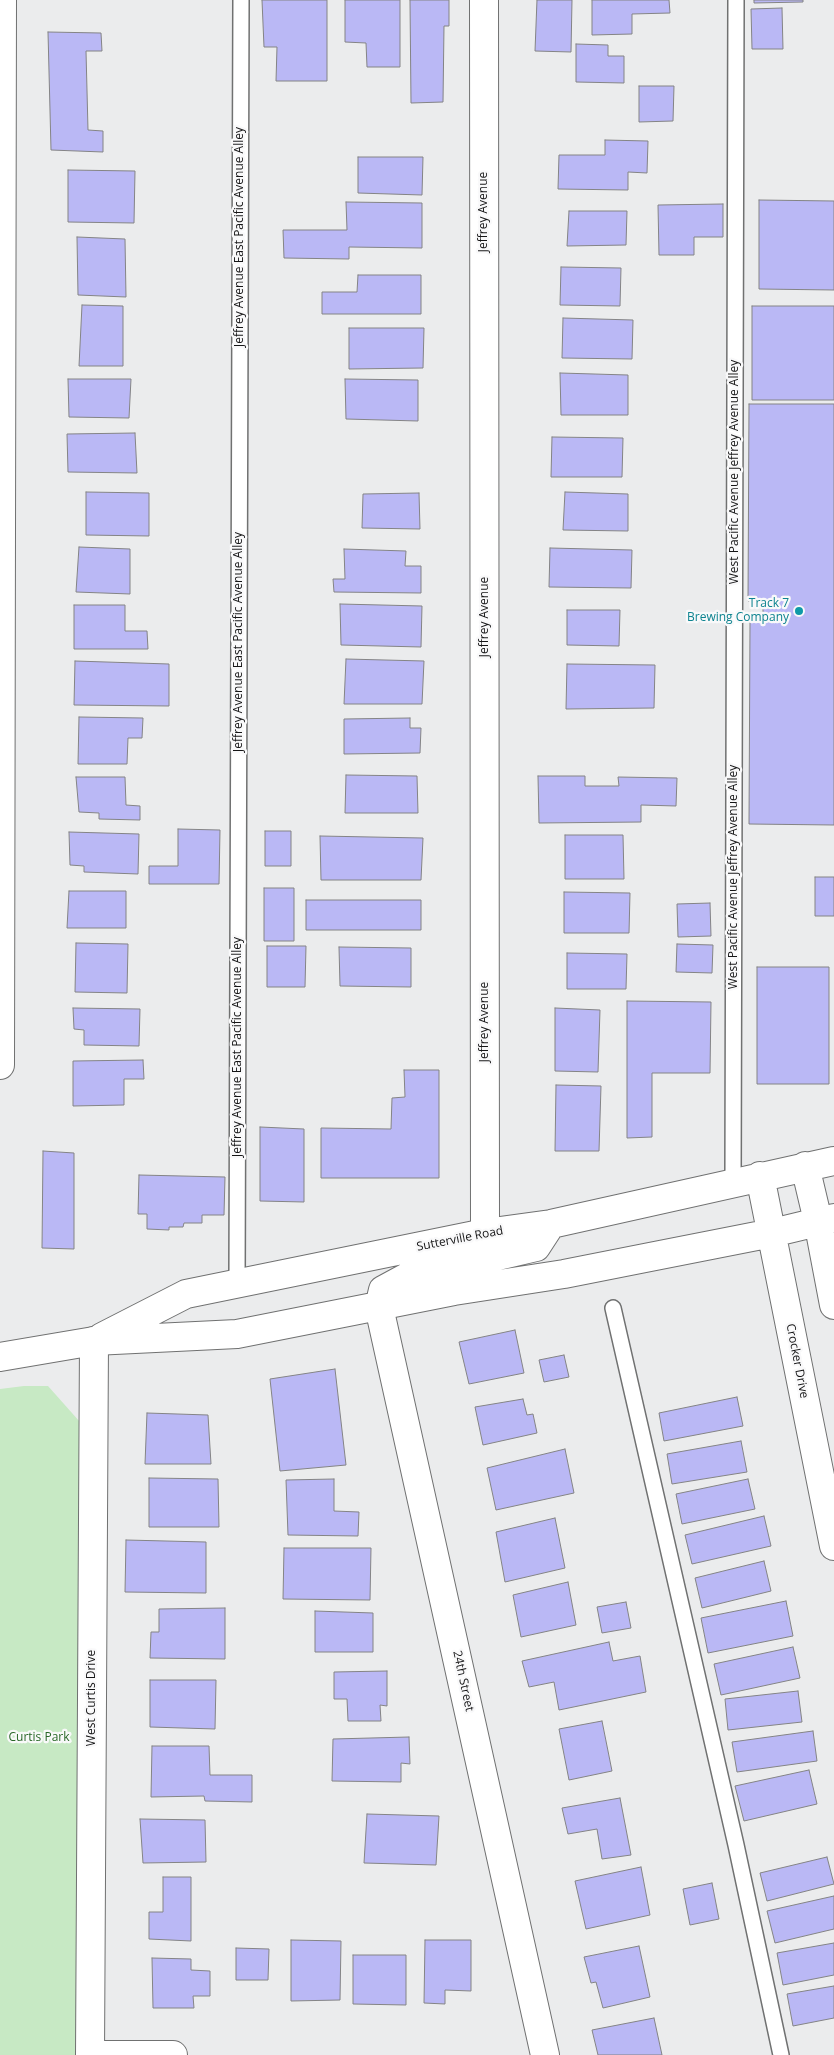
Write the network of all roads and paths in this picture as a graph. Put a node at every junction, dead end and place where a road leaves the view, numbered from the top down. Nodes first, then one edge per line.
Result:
1 (2, 0) edge
2 (241, 0) edge
3 (484, 0) edge
4 (736, 0) edge
5 (0, 1065) edge
6 (834, 1161) edge
7 (805, 1166) junction
8 (760, 1176) junction
9 (733, 1183) junction
10 (826, 1220) edge
11 (551, 1224) junction
12 (485, 1233) junction
13 (772, 1233) junction
14 (237, 1284) junction
15 (834, 1305) edge
16 (379, 1307) junction
17 (613, 1308) dead end
18 (94, 1341) junction
19 (0, 1357) edge
20 (834, 1546) edge
21 (90, 2055) edge
22 (174, 2055) edge
23 (545, 2055) edge
24 (781, 2055) edge

1 - 5 street
2 - 14 lane, Jeffrey Avenue East Pacific Avenue Alley
3 - 12 street, Jeffrey Avenue
4 - 9 lane, West Pacific Avenue Jeffrey Avenue Alley
6 - 7 street, Sutterville Road
7 - 8 street, Sutterville Road
7 - 10 street
8 - 9 street, Sutterville Road
8 - 13 street, Crocker Drive
9 - 11 street, Sutterville Road
10 - 13 street, Sutterville Road
10 - 15 street
11 - 12 street, Sutterville Road
11 - 16 street
12 - 14 street, Sutterville Road
13 - 16 street, Sutterville Road
13 - 20 street, Crocker Drive
14 - 18 street, Sutterville Road
16 - 18 street, Sutterville Road
16 - 23 street, 24th Street
17 - 24 lane
18 - 19 street, Sutterville Road
18 - 21 street, West Curtis Drive
21 - 22 street

